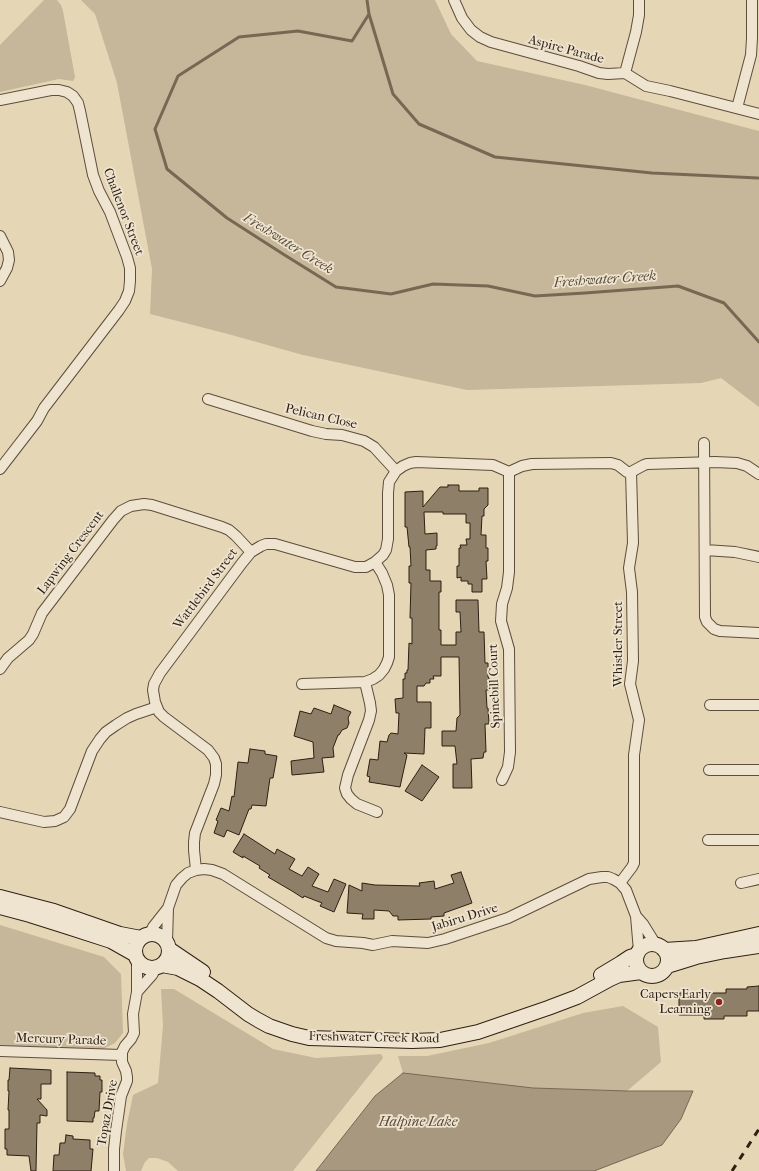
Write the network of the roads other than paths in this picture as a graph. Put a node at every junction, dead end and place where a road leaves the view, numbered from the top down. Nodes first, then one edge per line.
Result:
1 (454, 0) edge
2 (639, 0) edge
3 (752, 0) edge
4 (625, 73) junction
5 (0, 100) edge
6 (737, 108) junction
7 (759, 114) edge
8 (0, 236) edge
9 (0, 281) edge
10 (208, 399) dead end
11 (704, 443) dead end
12 (704, 463) junction
13 (0, 469) edge
14 (396, 471) junction
15 (509, 472) junction
16 (631, 472) junction
17 (759, 474) edge
18 (705, 550) junction
19 (251, 552) junction
20 (759, 557) edge
21 (375, 562) junction
22 (759, 633) edge
23 (0, 670) edge
24 (365, 682) junction
25 (302, 684) dead end
26 (710, 705) dead end
27 (759, 705) edge
28 (157, 707) junction
29 (709, 770) dead end
30 (759, 770) edge
31 (502, 780) dead end
32 (0, 812) edge
33 (377, 812) dead end
34 (708, 840) dead end
35 (759, 840) edge
36 (196, 870) junction
37 (759, 879) edge
38 (620, 883) junction
39 (741, 883) dead end
40 (0, 897) edge
41 (0, 907) edge
42 (168, 908) junction
43 (636, 916) junction
44 (759, 934) edge
45 (145, 936) junction
46 (168, 946) junction
47 (759, 946) edge
48 (660, 948) junction
49 (638, 953) junction
50 (136, 957) junction
51 (159, 966) junction
52 (667, 966) junction
53 (641, 972) junction
54 (137, 992) junction
55 (0, 1051) edge
56 (121, 1055) junction
57 (114, 1171) edge

1 - 4 street, Aspire Parade
2 - 4 street
3 - 6 street
4 - 6 street
5 - 13 street, Challenor Street
6 - 7 street
8 - 9 street
10 - 14 street, Pelican Close
11 - 12 street
12 - 16 street
12 - 17 street
12 - 18 street
14 - 15 street
14 - 21 street
15 - 16 street
15 - 31 street, Spinebill Court
16 - 38 street, Whistler Street
18 - 20 street
18 - 22 street
19 - 21 street, Wattlebird Street
19 - 23 street, Lapwing Crescent
19 - 28 street, Wattlebird Street
21 - 24 street
24 - 25 street
24 - 33 street
26 - 27 street
28 - 32 street
28 - 36 street
29 - 30 street
34 - 35 street
36 - 38 street, Jabiru Drive
36 - 42 street
37 - 39 street
38 - 43 street
40 - 45 main road
41 - 50 main road
42 - 45 street
42 - 46 street
43 - 48 street
43 - 49 street
44 - 48 main road
45 - 46 main road
45 - 50 main road
46 - 49 main road, Freshwater Creek Road
46 - 51 main road
47 - 52 main road
48 - 49 main road
48 - 52 main road
49 - 53 main road
50 - 51 main road
50 - 54 street
51 - 53 main road, Freshwater Creek Road
51 - 54 street
52 - 53 main road
54 - 56 street
55 - 56 street, Mercury Parade
56 - 57 street, Topaz Drive

